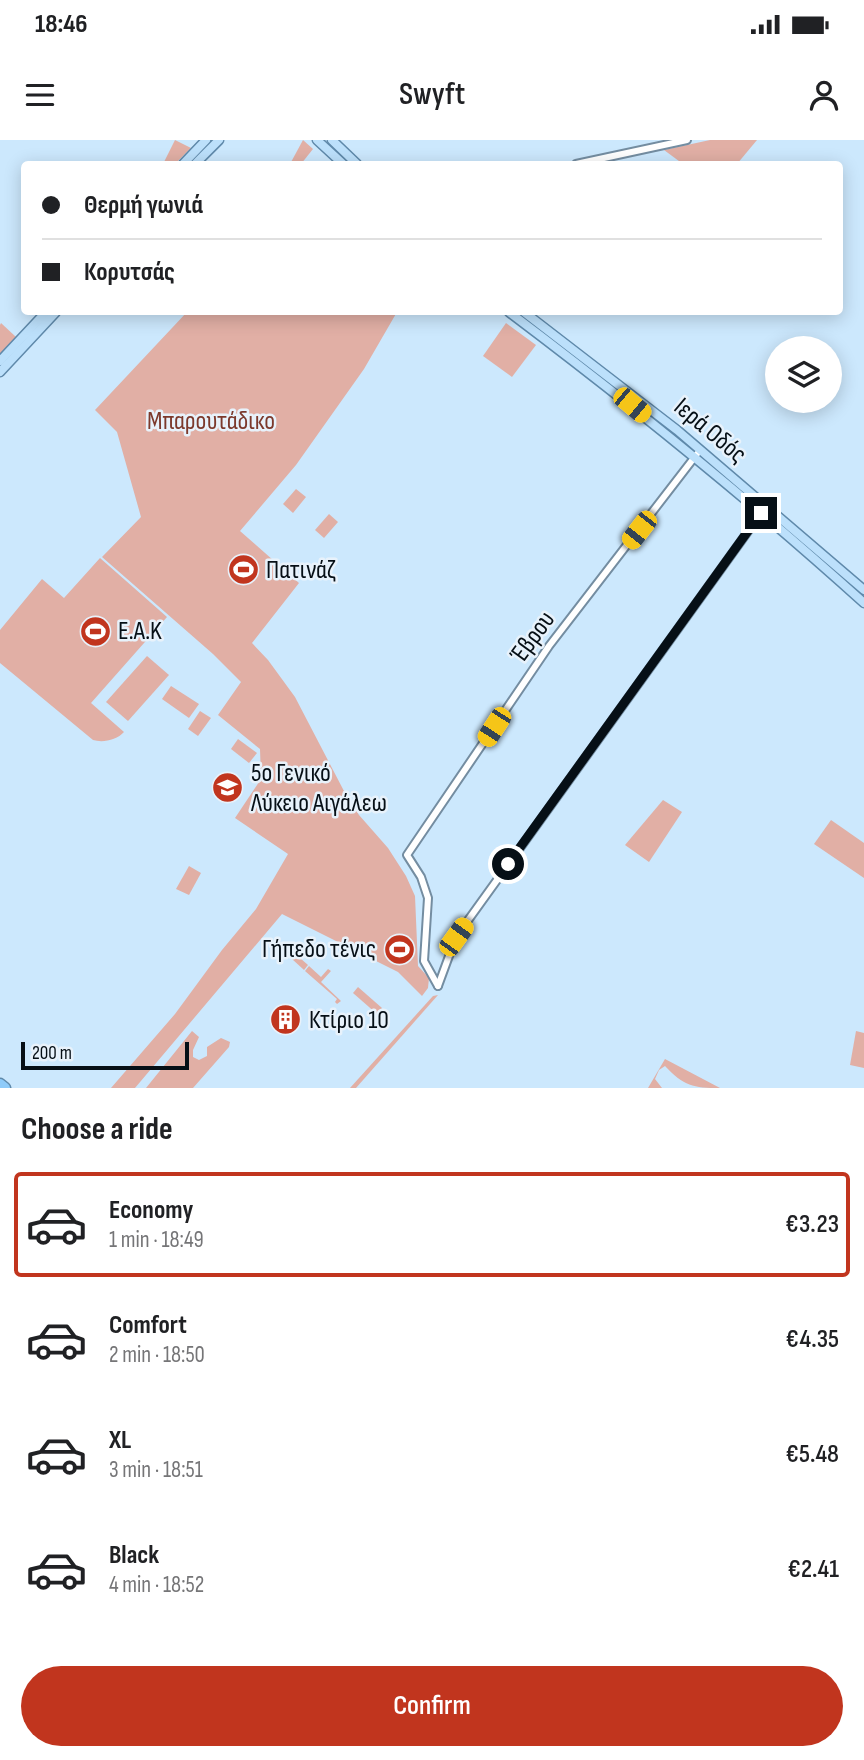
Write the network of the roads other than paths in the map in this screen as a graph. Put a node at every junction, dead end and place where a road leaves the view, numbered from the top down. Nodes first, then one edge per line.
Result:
1 (206, 140) edge
2 (219, 140) edge
3 (317, 140) edge
4 (332, 140) edge
5 (687, 140) edge
6 (186, 161) edge
7 (198, 161) edge
8 (340, 161) edge
9 (354, 161) edge
10 (590, 161) edge
11 (43, 315) edge
12 (53, 315) edge
13 (513, 315) edge
14 (528, 315) edge
15 (0, 361) edge
16 (0, 372) edge
17 (697, 453) junction
18 (764, 509) junction
19 (864, 590) edge
20 (864, 603) edge
21 (0, 1084) edge
22 (5, 1088) edge

1 - 6 main road
2 - 7 main road
3 - 8 main road
4 - 9 main road
5 - 10 street
11 - 15 main road
12 - 16 main road
13 - 17 main road, Ιερά Οδός
14 - 17 main road, Ιερά Οδός
17 - 18 main road, Ιερά Οδός
17 - 18 street, Έβρου
18 - 19 main road, Ιερά Οδός
18 - 20 main road, Ιερά Οδός
21 - 22 highway

